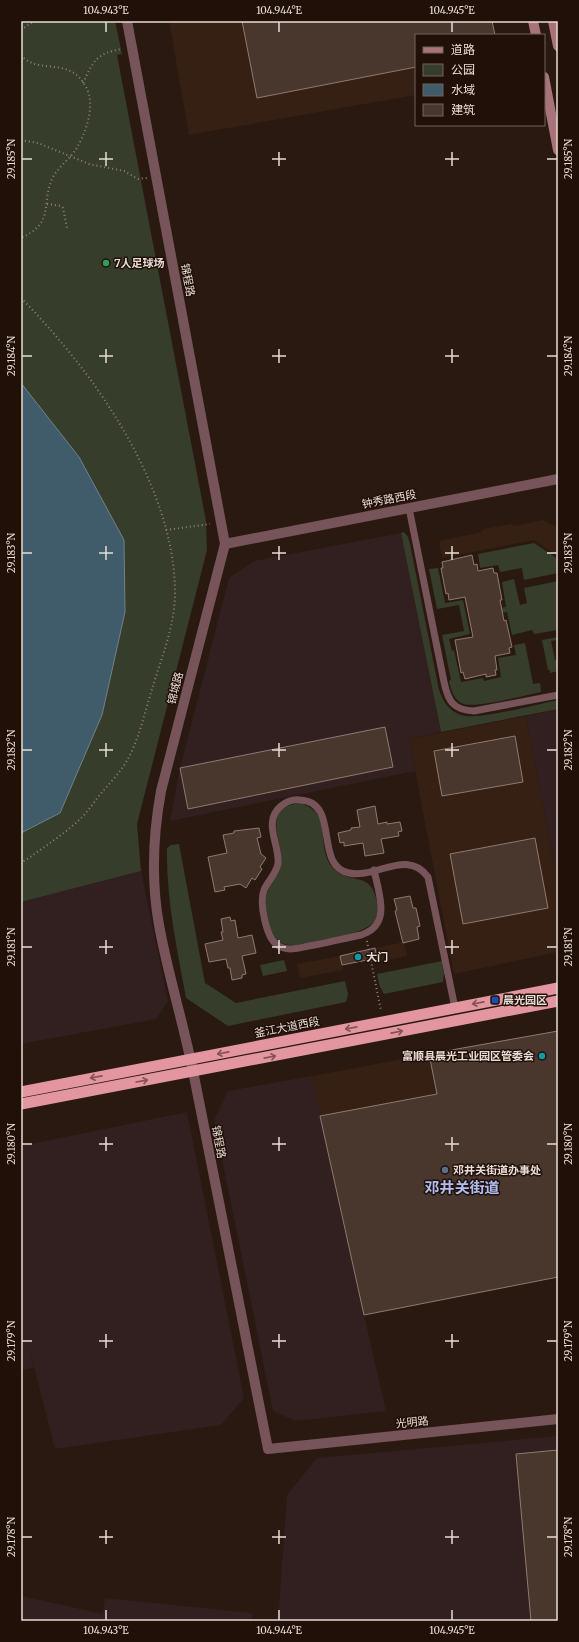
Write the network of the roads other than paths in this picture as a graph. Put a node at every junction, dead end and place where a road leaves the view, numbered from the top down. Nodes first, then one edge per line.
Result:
1 (127, 21) edge
2 (533, 21) edge
3 (553, 21) edge
4 (536, 34) edge
5 (558, 46) edge
6 (545, 82) edge
7 (558, 150) edge
8 (558, 480) edge
9 (409, 508) junction
10 (225, 544) junction
11 (558, 695) edge
12 (155, 840) joint
13 (374, 870) junction
14 (558, 988) edge
15 (558, 1001) edge
16 (454, 1008) junction
17 (190, 1059) junction
18 (193, 1072) junction
19 (21, 1092) edge
20 (21, 1104) edge
21 (558, 1419) edge
22 (268, 1449) joint

1 - 10 street, 锦程路
2 - 4 main road
3 - 5 main road
6 - 7 main road
8 - 9 street, 钟秀路西段
9 - 10 street, 钟秀路西段
9 - 11 lane
10 - 12 street, 锦城路
12 - 17 street, 锦程路
13 - 13 lane
13 - 16 lane
14 -> 16 highway, 釜江大道西段
18 -> 15 highway
16 -> 17 highway, 釜江大道西段
17 - 18 street, 锦程路
17 -> 19 highway, 釜江大道西段
20 -> 18 highway
18 - 22 street, 锦程路
21 - 22 street, 光明路

